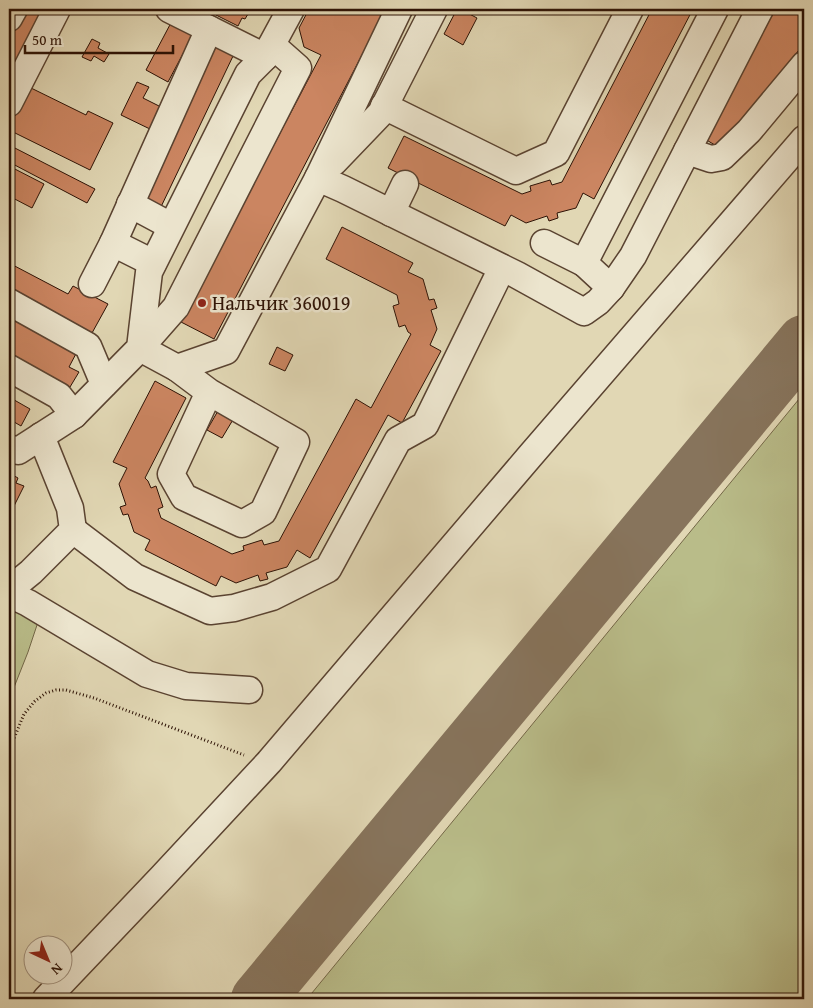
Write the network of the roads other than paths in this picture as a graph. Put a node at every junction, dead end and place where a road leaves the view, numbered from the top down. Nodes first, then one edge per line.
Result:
1 (14, 9) edge
2 (57, 9) edge
3 (169, 9) edge
4 (291, 9) edge
5 (399, 9) edge
6 (434, 9) edge
7 (630, 9) edge
8 (715, 9) edge
9 (760, 9) edge
10 (9, 18) edge
11 (209, 29) junction
12 (268, 51) junction
13 (804, 65) edge
14 (9, 103) edge
15 (384, 106) junction
16 (804, 138) edge
17 (687, 151) junction
18 (318, 178) junction
19 (404, 184) dead end
20 (130, 204) junction
21 (391, 212) junction
22 (171, 226) junction
23 (113, 243) junction
24 (544, 243) dead end
25 (153, 263) junction
26 (584, 263) junction
27 (502, 268) junction
28 (92, 284) dead end
29 (612, 288) junction
30 (9, 302) edge
31 (140, 348) junction
32 (9, 368) edge
33 (177, 368) junction
34 (104, 384) junction
35 (209, 392) junction
36 (74, 415) junction
37 (41, 436) junction
38 (9, 448) edge
39 (73, 530) junction
40 (9, 590) edge
41 (9, 594) edge
42 (249, 690) dead end
43 (46, 999) edge

1 - 10 lane
2 - 14 lane
3 - 11 lane
4 - 12 lane
5 - 18 lane
6 - 15 lane
7 - 15 lane
8 - 26 lane
9 - 17 lane
11 - 12 lane
11 - 20 lane
12 - 22 lane
12 - 31 lane
13 - 17 lane
15 - 18 lane
16 - 43 lane
17 - 29 lane
18 - 21 lane
18 - 33 lane
19 - 21 lane
20 - 22 lane
20 - 23 lane
21 - 27 lane
22 - 25 lane
23 - 25 lane
23 - 28 lane
24 - 26 lane
25 - 31 lane
26 - 29 lane
27 - 29 lane
27 - 39 lane
30 - 34 lane
31 - 33 lane
31 - 34 lane
32 - 36 lane
33 - 35 lane
34 - 36 lane
35 - 35 lane
36 - 37 lane
37 - 38 lane
37 - 39 lane
39 - 40 lane
41 - 42 lane

